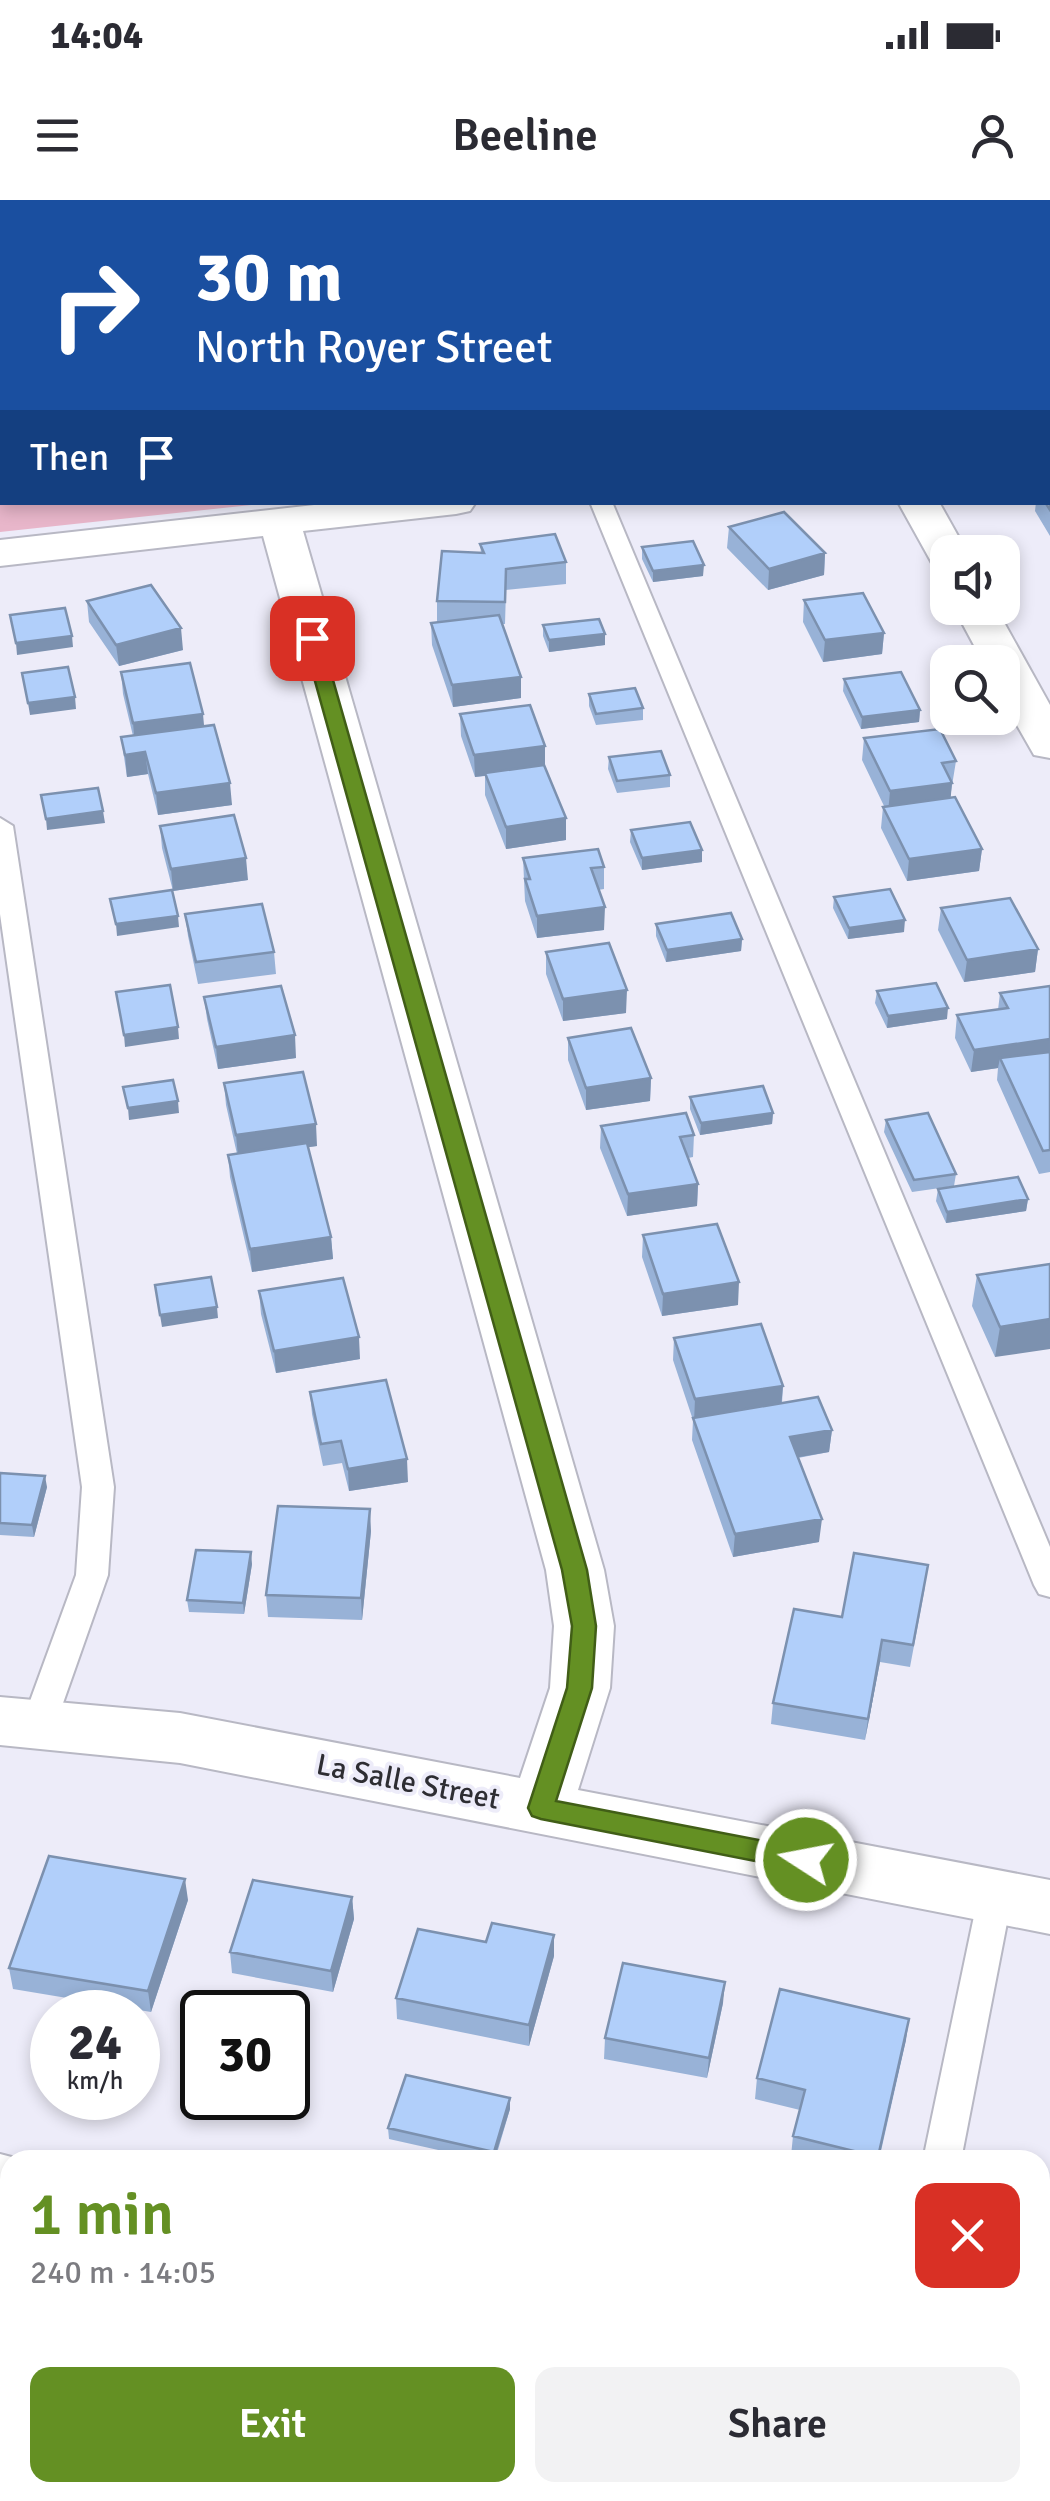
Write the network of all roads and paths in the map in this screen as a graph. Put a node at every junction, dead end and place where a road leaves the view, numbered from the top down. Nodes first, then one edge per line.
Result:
1 (430, 505) edge
2 (601, 505) edge
3 (920, 505) edge
4 (280, 522) junction
5 (936, 535) edge
6 (0, 553) edge
7 (985, 625) edge
8 (1050, 744) edge
9 (0, 826) edge
10 (1050, 1585) edge
11 (20, 1722) edge
12 (541, 1808) junction
13 (1023, 1902) edge
14 (945, 2150) edge

1 - 4 street
2 - 10 lane
3 - 5 street
4 - 6 street
4 - 12 street
7 - 8 street
9 - 11 lane
11 - 12 street, La Salle Street
12 - 13 street, La Salle Street
13 - 14 lane

